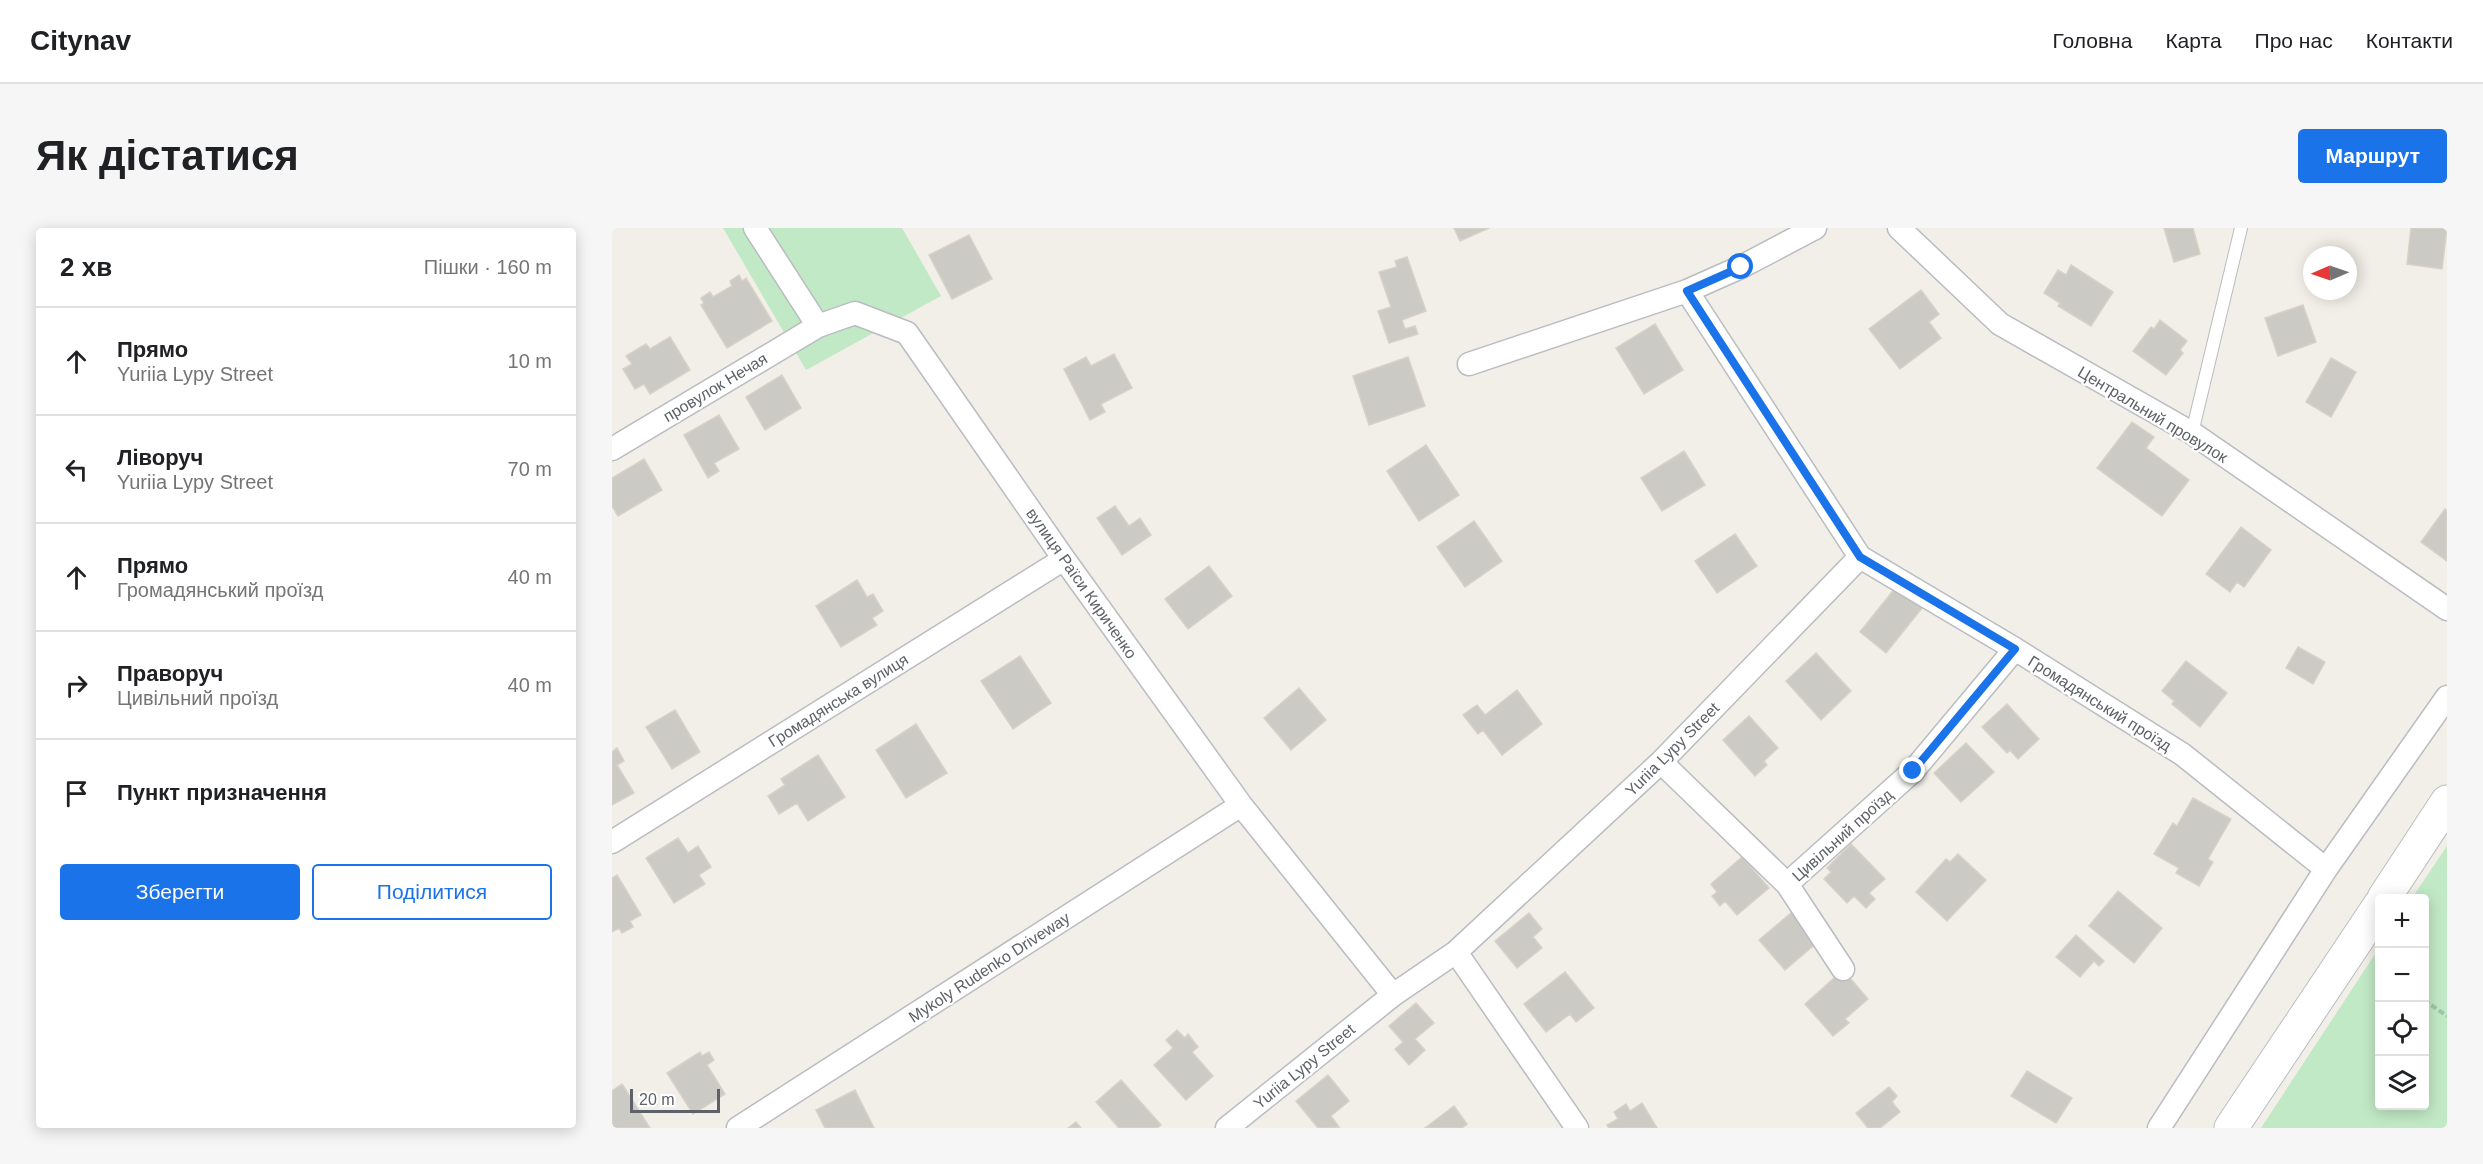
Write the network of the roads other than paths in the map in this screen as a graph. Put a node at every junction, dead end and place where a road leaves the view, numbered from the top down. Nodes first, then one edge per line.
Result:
1 (755, 228) edge
2 (1815, 228) edge
3 (1899, 228) edge
4 (2241, 228) edge
5 (1687, 291) junction
6 (818, 326) junction
7 (1469, 364) dead end
8 (2192, 433) junction
9 (612, 449) edge
10 (1860, 557) junction
11 (1064, 559) junction
12 (2447, 609) edge
13 (2015, 649) junction
14 (2447, 697) edge
15 (1661, 762) junction
16 (2447, 802) edge
17 (1241, 805) junction
18 (612, 842) edge
19 (2326, 869) junction
20 (1787, 884) junction
21 (2387, 894) edge
22 (2375, 911) edge
23 (1456, 952) junction
24 (1843, 969) dead end
25 (1393, 995) junction
26 (738, 1128) edge
27 (1227, 1128) edge
28 (1577, 1128) edge
29 (2159, 1128) edge
30 (2230, 1128) edge

1 - 6 street
2 - 5 street
3 - 8 street, Центральний провулок
4 - 8 lane
5 - 7 street
5 - 10 street
6 - 9 street, провулок Нечая
6 - 11 street, вулиця Раїси Кириченко
8 - 12 street, Центральний провулок
10 - 13 street, Громадянський проїзд
10 - 15 street, Yuriia Lypy Street
11 - 17 street, вулиця Раїси Кириченко
11 - 18 street, Громадянська вулиця
13 - 19 street, Громадянський проїзд
13 - 20 street, Цивільний проїзд
14 - 19 street
15 - 20 street, Цивільний проїзд
15 - 23 street, Yuriia Lypy Street
16 - 21 main road
17 - 25 street, вулиця Раїси Кириченко
17 - 26 street, Mykoly Rudenko Driveway
19 - 29 street
20 - 24 street, Цивільний проїзд
22 - 30 main road
23 - 25 street, Yuriia Lypy Street
23 - 28 street
25 - 27 street, Yuriia Lypy Street

